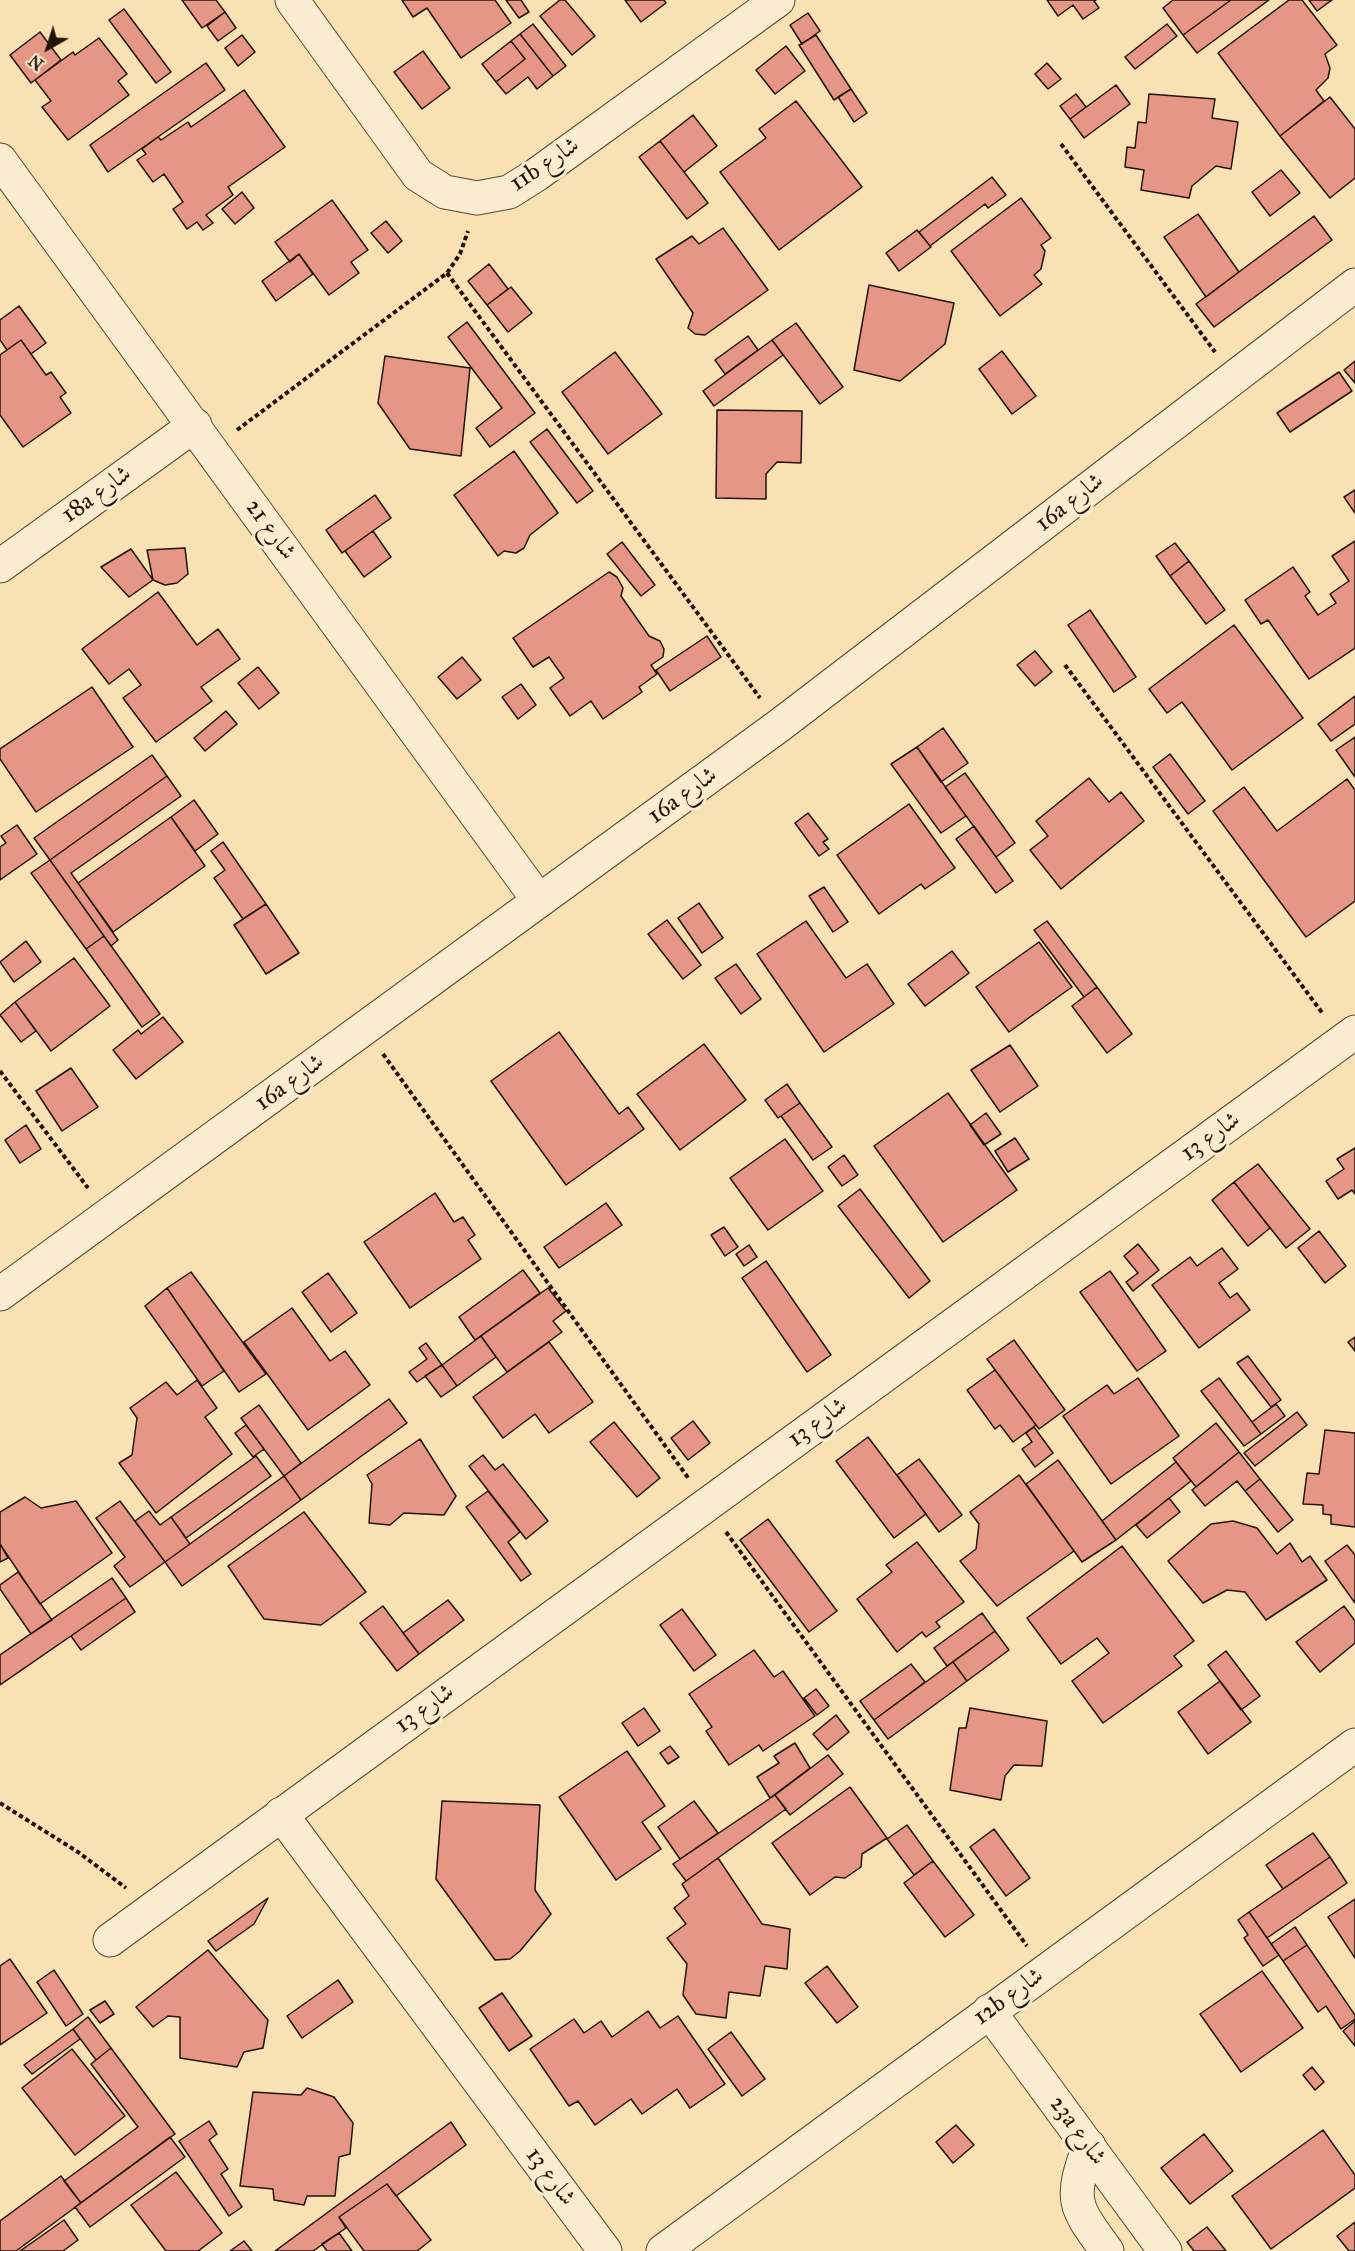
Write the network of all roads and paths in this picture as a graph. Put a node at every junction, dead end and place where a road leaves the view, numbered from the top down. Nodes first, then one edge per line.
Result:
1 (292, 0) edge
2 (778, 0) edge
3 (1061, 144) dead end
4 (0, 160) edge
5 (477, 198) junction
6 (447, 273) junction
7 (1355, 285) edge
8 (1233, 376) junction
9 (203, 437) junction
10 (0, 566) edge
11 (1065, 665) dead end
12 (780, 725) junction
13 (539, 902) junction
14 (1349, 1036) edge
15 (0, 1071) edge
16 (108, 1215) junction
17 (0, 1294) edge
18 (1355, 1745) edge
19 (0, 1803) edge
20 (281, 1814) junction
21 (153, 1908) junction
22 (110, 1940) dead end
23 (989, 2011) junction
24 (1089, 2146) junction
25 (605, 2251) edge
26 (663, 2251) edge
27 (1107, 2251) edge
28 (1165, 2251) edge

1 - 5 street, 11b شارع
2 - 5 street, 11b شارع
3 - 8 path
4 - 9 street, شارع 21
5 - 6 path
6 - 9 path
6 - 12 path
7 - 8 street, 16a شارع
8 - 12 street, 16a شارع
9 - 10 street, 18a شارع
9 - 13 street, شارع 21
11 - 14 path
12 - 13 street, 16a شارع
13 - 16 street, 16a شارع
14 - 20 street, شارع 13
15 - 16 path
16 - 17 street, 16a شارع
18 - 23 street, 12b شارع
19 - 21 path
20 - 21 street, شارع 13
20 - 25 street, شارع 13
21 - 22 street, شارع 13
23 - 24 street, 23a شارع
23 - 26 street, 12b شارع
24 - 27 street
24 - 28 street, 23a شارع

